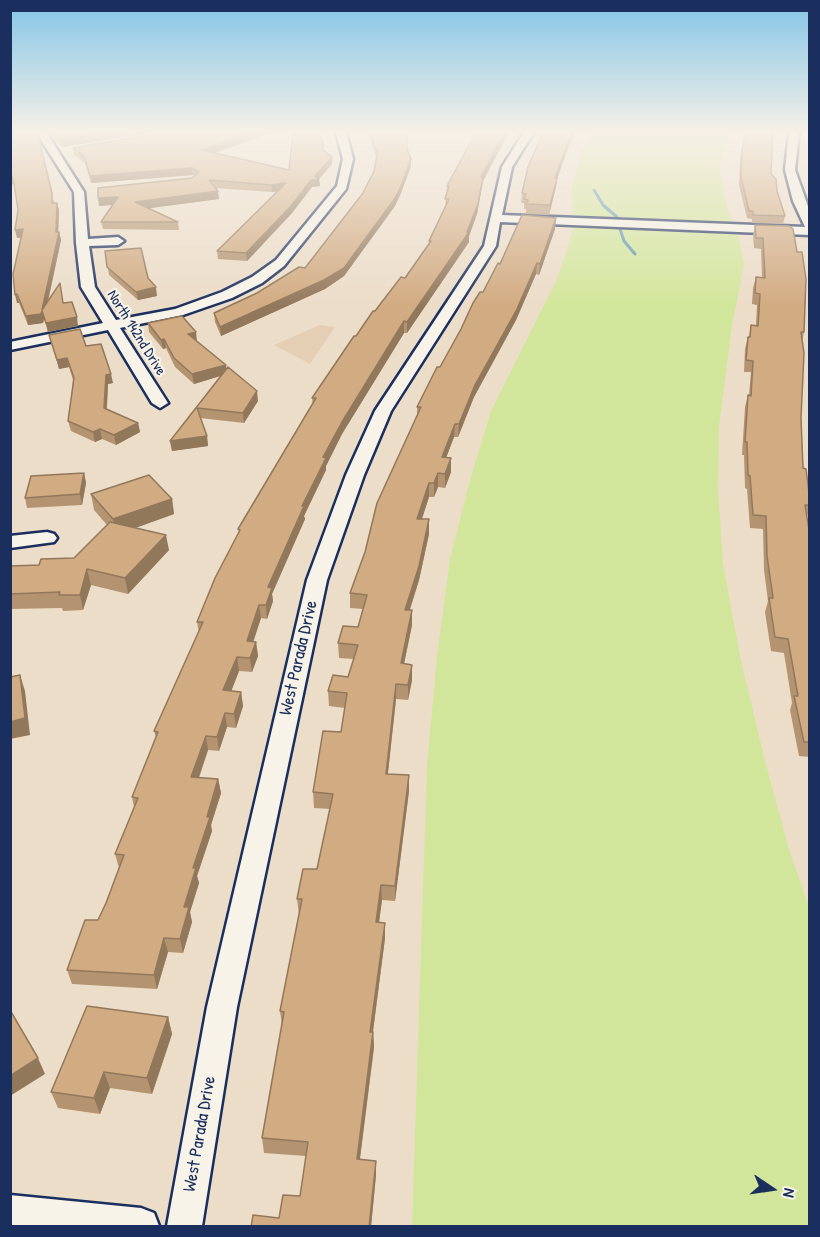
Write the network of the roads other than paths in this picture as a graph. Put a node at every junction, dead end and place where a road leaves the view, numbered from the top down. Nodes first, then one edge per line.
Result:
1 (84, 190) edge
2 (340, 190) edge
3 (502, 190) edge
4 (804, 201) edge
5 (496, 218) junction
6 (810, 226) edge
7 (810, 231) edge
8 (118, 241) dead end
9 (82, 243) junction
10 (114, 326) junction
11 (10, 346) edge
12 (160, 403) dead end
13 (47, 538) dead end
14 (10, 542) edge
15 (10, 1212) edge
16 (141, 1227) edge
17 (183, 1227) edge

1 - 9 street, North 142nd Drive
2 - 10 street
3 - 5 street, West Parada Drive
4 - 6 street
5 - 7 street
5 - 17 street, West Parada Drive
8 - 9 street
9 - 10 street, North 142nd Drive
10 - 11 street
10 - 12 street, North 142nd Drive
13 - 14 street
15 - 16 street

